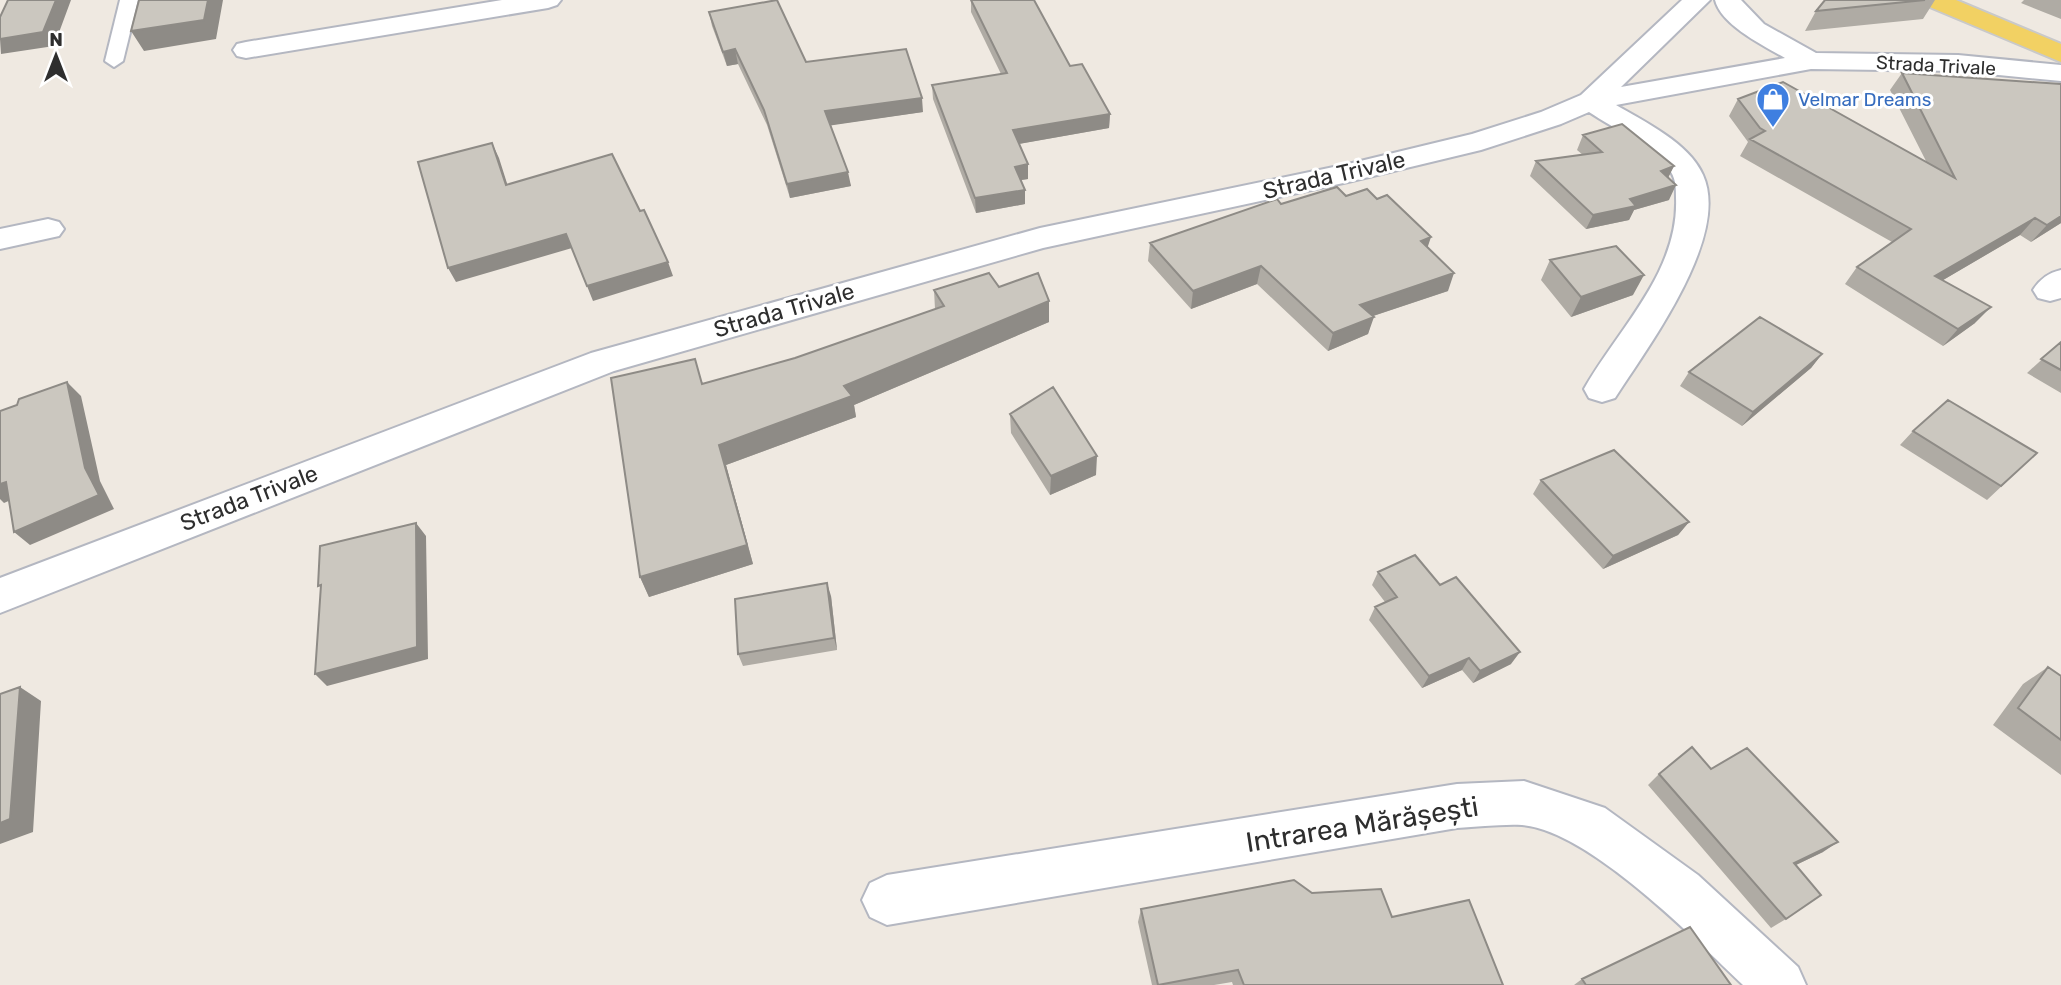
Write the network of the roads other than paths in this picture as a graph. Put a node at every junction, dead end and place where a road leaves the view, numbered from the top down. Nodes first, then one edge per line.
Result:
1 (129, 0) edge
2 (548, 0) edge
3 (1697, 0) edge
4 (1728, 0) edge
5 (1934, 0) edge
6 (1959, 10) junction
7 (2061, 46) edge
8 (246, 50) dead end
9 (2061, 54) edge
10 (114, 61) dead end
11 (1811, 61) junction
12 (2061, 74) edge
13 (1591, 101) junction
14 (48, 229) dead end
15 (0, 239) edge
16 (1602, 389) dead end
17 (0, 596) edge
18 (887, 900) dead end
19 (1780, 985) edge

1 - 10 lane
2 - 8 street
3 - 13 street, Strada Trivale
4 - 11 street, Strada Trivale
5 - 6 main road
6 - 7 main road
6 - 9 main road
11 - 12 street, Strada Trivale
11 - 13 street, Strada Trivale
13 - 16 street
13 - 17 street, Strada Trivale
14 - 15 street
18 - 19 street, Intrarea Mărășești

